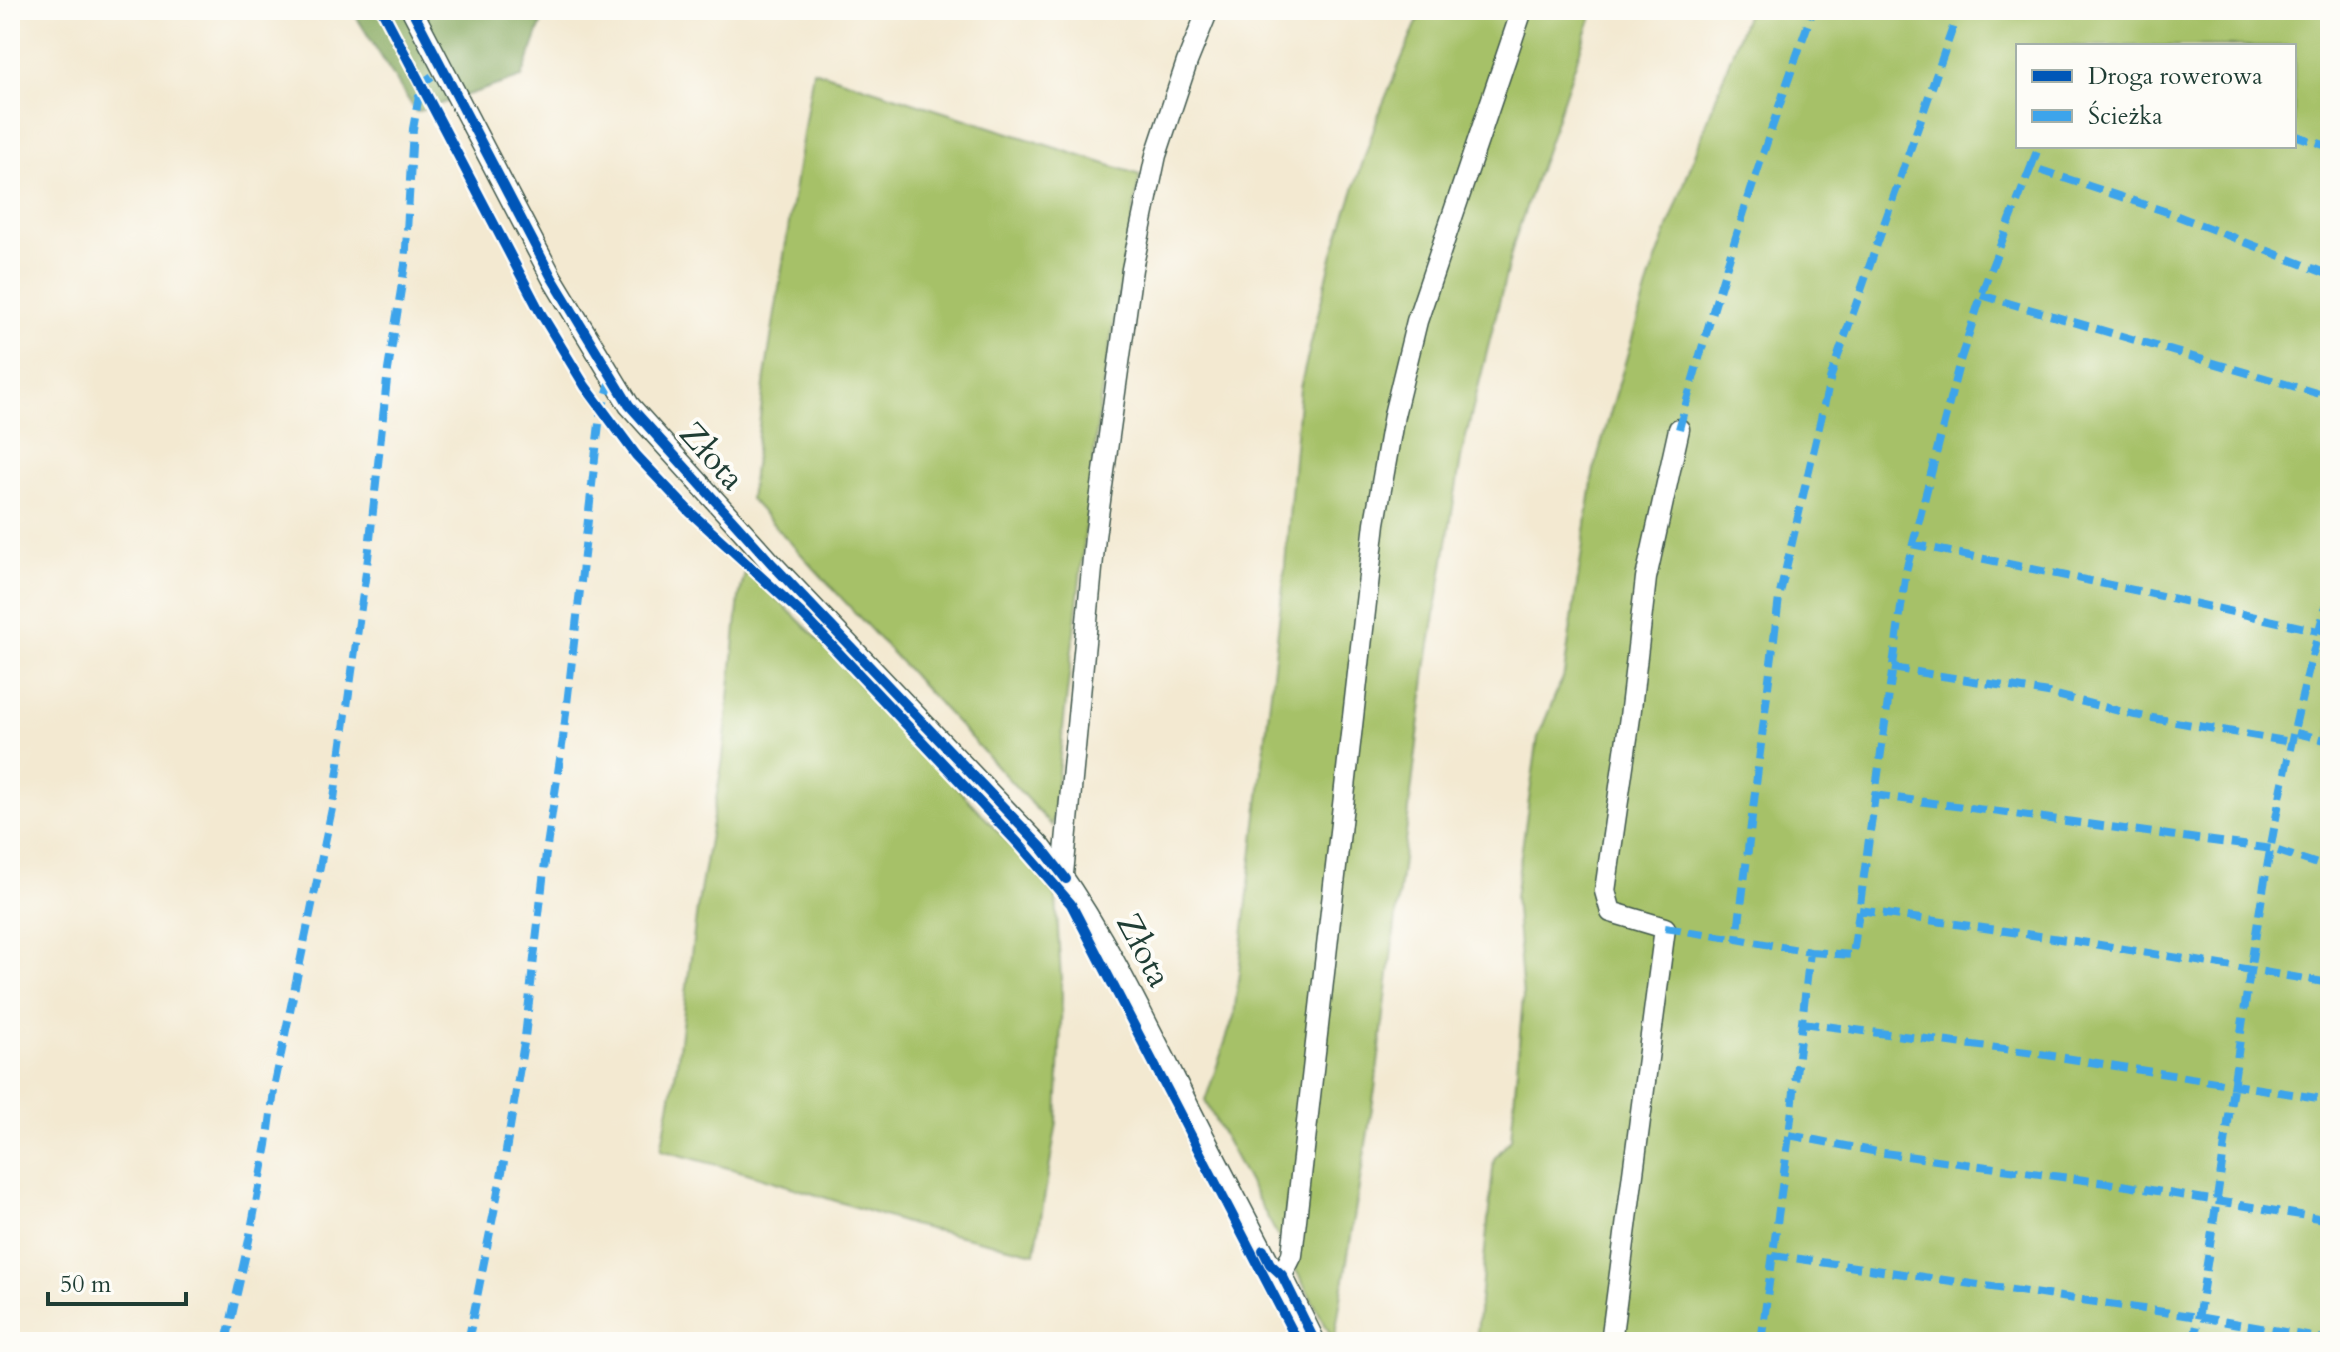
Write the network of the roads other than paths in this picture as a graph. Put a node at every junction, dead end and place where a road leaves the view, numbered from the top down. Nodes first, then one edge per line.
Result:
1 (412, 10) edge
2 (1208, 10) edge
3 (1522, 10) edge
4 (1679, 429) dead end
5 (1063, 874) junction
6 (1282, 1275) junction
7 (1315, 1342) edge
8 (1611, 1342) edge

1 - 5 street, Złota
2 - 5 street
3 - 6 street
4 - 8 street
5 - 6 street, Złota
6 - 7 street, Złota

